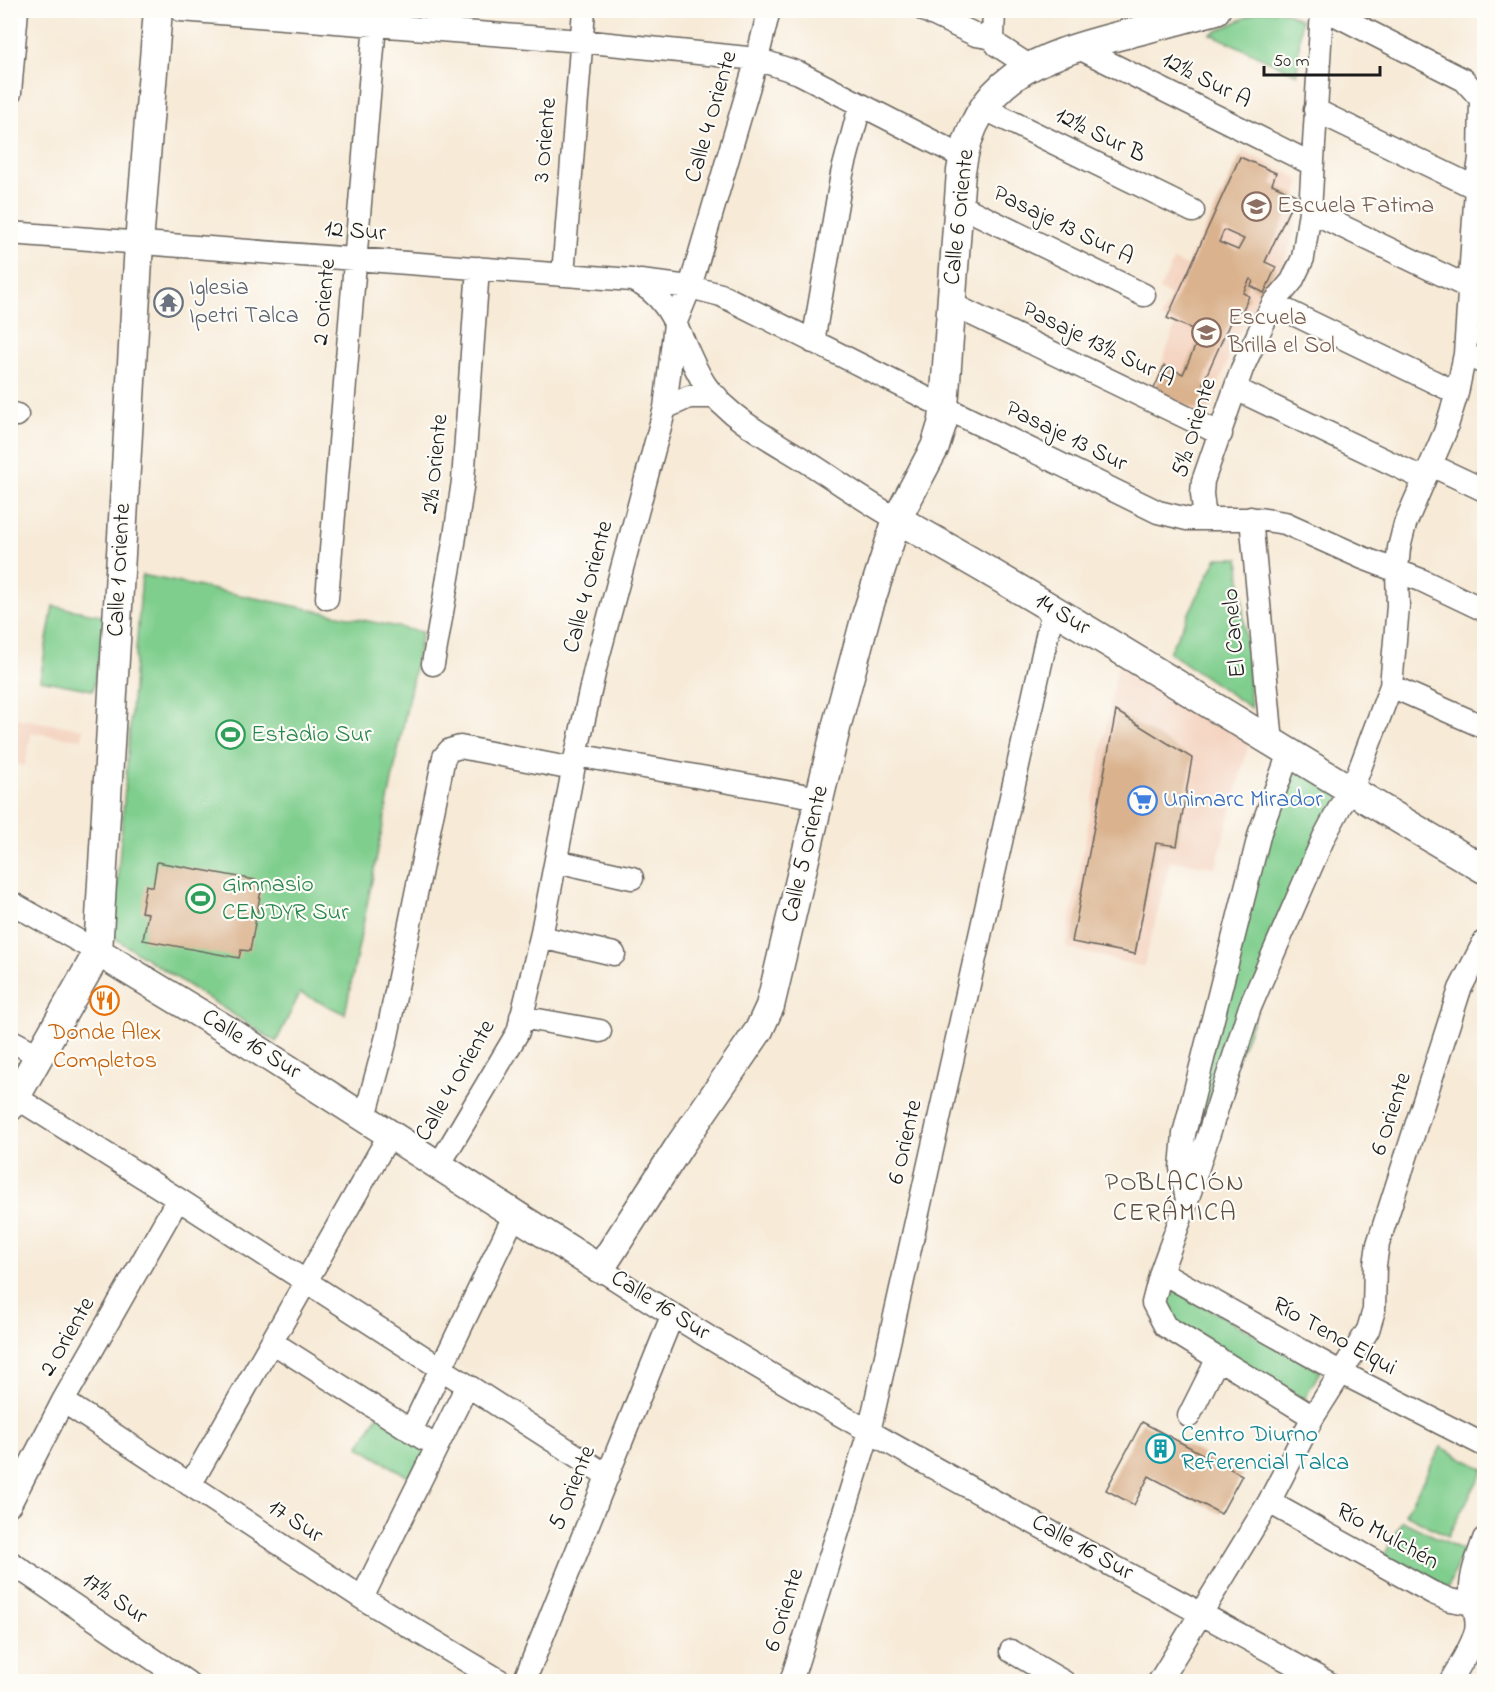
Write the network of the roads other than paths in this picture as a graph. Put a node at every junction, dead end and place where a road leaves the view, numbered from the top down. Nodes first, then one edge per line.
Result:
1 (17, 10) edge
2 (158, 10) edge
3 (181, 10) edge
4 (584, 10) edge
5 (769, 10) edge
6 (924, 10) edge
7 (994, 10) edge
8 (1216, 10) edge
9 (1324, 10) edge
10 (375, 18) edge
11 (993, 38) junction
12 (582, 41) junction
13 (1077, 47) junction
14 (757, 59) junction
15 (1029, 66) junction
16 (1478, 79) edge
17 (11, 84) edge
18 (860, 106) junction
19 (983, 108) junction
20 (1315, 110) junction
21 (963, 157) junction
22 (1482, 159) edge
23 (1312, 164) junction
24 (1476, 188) junction
25 (959, 205) junction
26 (1310, 211) junction
27 (1193, 212) dead end
28 (10, 233) edge
29 (139, 243) junction
30 (1478, 257) edge
31 (355, 260) junction
32 (478, 268) junction
33 (562, 275) junction
34 (632, 280) junction
35 (690, 287) junction
36 (1468, 287) junction
37 (1144, 295) dead end
38 (951, 304) junction
39 (1274, 304) junction
40 (675, 324) junction
41 (813, 342) junction
42 (1475, 358) edge
43 (1236, 389) junction
44 (1457, 393) junction
45 (717, 398) junction
46 (665, 408) junction
47 (944, 408) junction
48 (1221, 434) junction
49 (1427, 472) junction
50 (1485, 490) edge
51 (1251, 518) junction
52 (897, 519) junction
53 (1205, 519) junction
54 (1397, 570) junction
55 (327, 598) dead end
56 (1053, 609) junction
57 (1485, 610) edge
58 (433, 664) dead end
59 (1391, 686) junction
60 (1485, 727) edge
61 (1280, 748) junction
62 (575, 762) junction
63 (1351, 792) junction
64 (820, 798) junction
65 (556, 861) junction
66 (1485, 869) edge
67 (632, 878) dead end
68 (10, 902) edge
69 (541, 937) junction
70 (1485, 942) edge
71 (98, 952) junction
72 (614, 954) dead end
73 (521, 1017) junction
74 (600, 1030) dead end
75 (10, 1040) edge
76 (40, 1056) junction
77 (14, 1103) edge
78 (365, 1117) junction
79 (390, 1134) junction
80 (439, 1165) junction
81 (178, 1199) junction
82 (1187, 1201) junction
83 (515, 1214) junction
84 (600, 1269) junction
85 (1161, 1272) junction
86 (306, 1283) junction
87 (672, 1316) junction
88 (272, 1342) junction
89 (1218, 1358) junction
90 (441, 1369) junction
91 (1340, 1372) junction
92 (467, 1386) junction
93 (63, 1401) junction
94 (1189, 1416) dead end
95 (1313, 1417) junction
96 (411, 1431) junction
97 (869, 1432) junction
98 (1485, 1445) edge
99 (438, 1447) junction
100 (608, 1476) junction
101 (190, 1485) junction
102 (1269, 1502) junction
103 (10, 1504) edge
104 (1485, 1539) edge
105 (10, 1562) edge
106 (362, 1598) junction
107 (1479, 1605) edge
108 (1201, 1613) junction
109 (1011, 1651) dead end
110 (1288, 1672) edge
111 (187, 1682) edge
112 (502, 1682) edge
113 (525, 1682) edge
114 (790, 1682) edge
115 (1064, 1682) edge
116 (1159, 1682) edge
117 (1327, 1682) edge
118 (1450, 1682) edge

1 - 17 street
2 - 29 main road, Calle 1 Oriente
3 - 10 street
4 - 12 street, 3 Oriente
5 - 14 street, Calle 4 Oriente
6 - 11 street
7 - 11 street
8 - 13 main road, Calle 6 Oriente
9 - 16 street
9 - 20 street, 5½ Oriente
10 - 12 street
10 - 31 street, 2 Oriente
11 - 15 street
12 - 14 street
12 - 33 street, 3 Oriente
13 - 15 main road, Calle 6 Oriente
13 - 23 street, 12½ Sur A
14 - 18 street
14 - 35 street, Calle 4 Oriente
15 - 19 main road, Calle 6 Oriente
16 - 22 street
18 - 21 street
18 - 41 street
19 - 21 main road, Calle 6 Oriente
19 - 27 street, 12½ Sur B
20 - 23 street, 5½ Oriente
20 - 24 street
21 - 25 main road, Calle 6 Oriente
22 - 24 street
23 - 26 street, 5½ Oriente
24 - 30 street
25 - 37 street, Pasaje 13 Sur A
25 - 38 main road, Calle 6 Oriente
26 - 36 street
26 - 39 street, 5½ Oriente
28 - 29 street, 12 Sur
29 - 31 street, 12 Sur
29 - 71 main road, Calle 1 Oriente
30 - 36 street
31 - 32 street, 12 Sur
31 - 55 street, 2 Oriente
32 - 33 street, 12 Sur
32 - 58 street, 2½ Oriente
33 - 34 street, 12 Sur
34 - 35 street, Pasaje 13 Sur
34 - 40 street, 12 Sur
35 - 40 street, Calle 4 Oriente
35 - 41 street, Pasaje 13 Sur
36 - 42 street
38 - 47 main road, Calle 6 Oriente
38 - 48 street, Pasaje 13½ Sur A
39 - 43 street, 5½ Oriente
39 - 44 street
40 - 45 street, 14 Sur
40 - 46 street, Calle 4 Oriente
41 - 47 street, Pasaje 13 Sur
42 - 44 street
43 - 48 street, 5½ Oriente
43 - 49 street
44 - 49 street
45 - 46 street
45 - 52 street, 14 Sur
46 - 62 street, Calle 4 Oriente
47 - 52 main road, Calle 5 Oriente
47 - 53 street, Pasaje 13 Sur
48 - 53 street, 5½ Oriente
49 - 50 street
49 - 54 street
51 - 53 street, Pasaje 13 Sur
51 - 54 street, Pasaje 13 Sur
51 - 61 street, El Canelo
52 - 56 main road, 14 Sur
52 - 64 main road, Calle 5 Oriente
54 - 57 street, Pasaje 13 Sur
54 - 59 street
56 - 61 main road, 14 Sur
56 - 97 street, 6 Oriente
59 - 60 street
59 - 63 street
61 - 63 main road, 14 Sur
61 - 82 street
62 - 64 street
62 - 65 street, Calle 4 Oriente
62 - 78 street
63 - 66 main road, 14 Sur
63 - 82 street
64 - 84 main road, Calle 5 Oriente
65 - 67 street
65 - 69 street, Calle 4 Oriente
68 - 71 street, Calle 16 Sur
69 - 72 street
69 - 73 street, Calle 4 Oriente
70 - 91 street, 6 Oriente
71 - 76 main road, Calle 1 Oriente
71 - 78 main road, Calle 16 Sur
73 - 74 street
73 - 80 street, Calle 4 Oriente
75 - 76 street
76 - 77 main road, Calle 1 Oriente
77 - 81 street
78 - 79 main road, Calle 16 Sur
79 - 80 main road, Calle 16 Sur
79 - 86 street
80 - 83 main road, Calle 16 Sur
81 - 86 street
81 - 93 street, 2 Oriente
82 - 85 street
83 - 84 main road, Calle 16 Sur
83 - 90 street
84 - 87 street, Calle 16 Sur
85 - 89 street
85 - 91 street, Río Teno Elqui
86 - 88 street
86 - 90 street
87 - 97 street, Calle 16 Sur
87 - 100 street, 5 Oriente
88 - 96 street
88 - 101 street
89 - 94 street
89 - 95 street
90 - 92 street
90 - 96 street
91 - 95 street, 6 Oriente
91 - 98 street, Río Teno Elqui
92 - 99 street
92 - 100 street
93 - 101 street, 17 Sur
93 - 103 street, 2 Oriente
95 - 102 street, 6 Oriente
96 - 99 street
97 - 108 street, Calle 16 Sur
97 - 114 street, 6 Oriente
99 - 106 street
100 - 113 street, 5 Oriente
101 - 106 street, 17 Sur
102 - 107 street, Río Mulchén
102 - 108 street, 6 Oriente
104 - 107 street
105 - 111 street, 17½ Sur
106 - 112 street, 17 Sur
107 - 118 street
108 - 110 street, Calle 16 Sur
108 - 116 street, 6 Oriente
109 - 115 street
110 - 117 street, Calle 16 Sur

